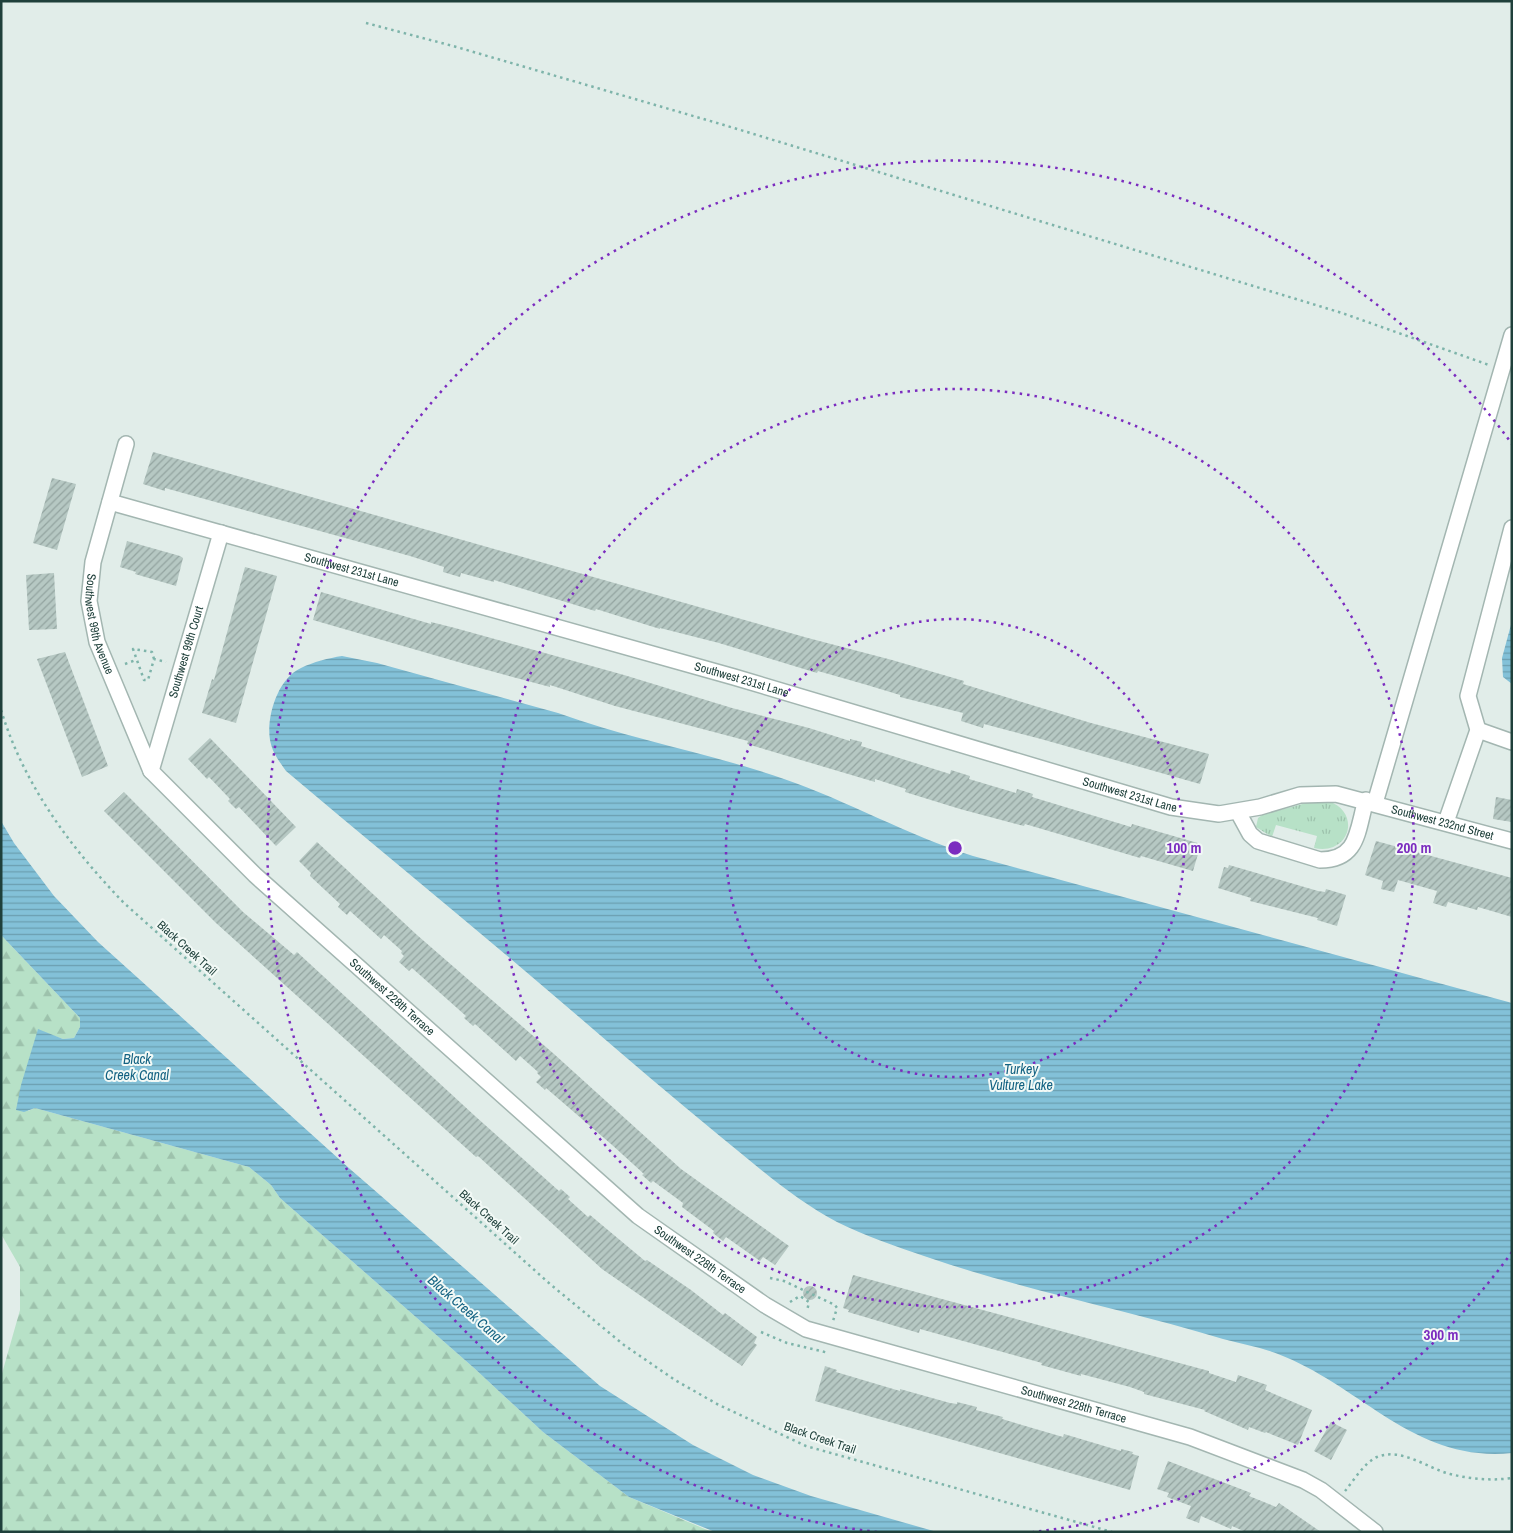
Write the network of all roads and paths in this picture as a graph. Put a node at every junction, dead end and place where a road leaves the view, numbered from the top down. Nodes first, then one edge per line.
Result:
1 (366, 23) dead end
2 (1512, 335) edge
3 (1502, 369) junction
4 (126, 444) dead end
5 (110, 502) junction
6 (1512, 528) edge
7 (221, 533) junction
8 (154, 659) junction
9 (136, 660) junction
10 (166, 662) dead end
11 (125, 664) dead end
12 (1, 710) edge
13 (1478, 730) junction
14 (1512, 742) edge
15 (151, 771) junction
16 (1371, 802) junction
17 (1238, 812) junction
18 (1446, 822) junction
19 (1512, 841) edge
20 (770, 1278) dead end
21 (809, 1292) junction
22 (806, 1298) junction
23 (790, 1302) dead end
24 (808, 1311) dead end
25 (833, 1321) dead end
26 (760, 1332) dead end
27 (829, 1354) dead end
28 (1512, 1478) edge
29 (1345, 1490) dead end
30 (1112, 1532) edge
31 (1375, 1532) edge

1 - 3 path
2 - 3 street
3 - 16 street
4 - 5 street, Southwest 99th Avenue
5 - 7 street, Southwest 231st Lane
5 - 15 street, Southwest 99th Avenue
6 - 13 street
7 - 15 street, Southwest 99th Court
7 - 17 street, Southwest 231st Lane
8 - 9 path
8 - 9 path
8 - 10 path
9 - 11 path
12 - 30 path, Black Creek Trail
13 - 14 street
13 - 18 street
15 - 31 street, Southwest 228th Terrace
16 - 17 street, Southwest 231st Lane
16 - 17 street
16 - 18 street, Southwest 232nd Street
18 - 19 street, Southwest 232nd Street
20 - 21 path
21 - 22 path
21 - 25 path
22 - 23 path
22 - 24 path
26 - 27 path
28 - 29 path

